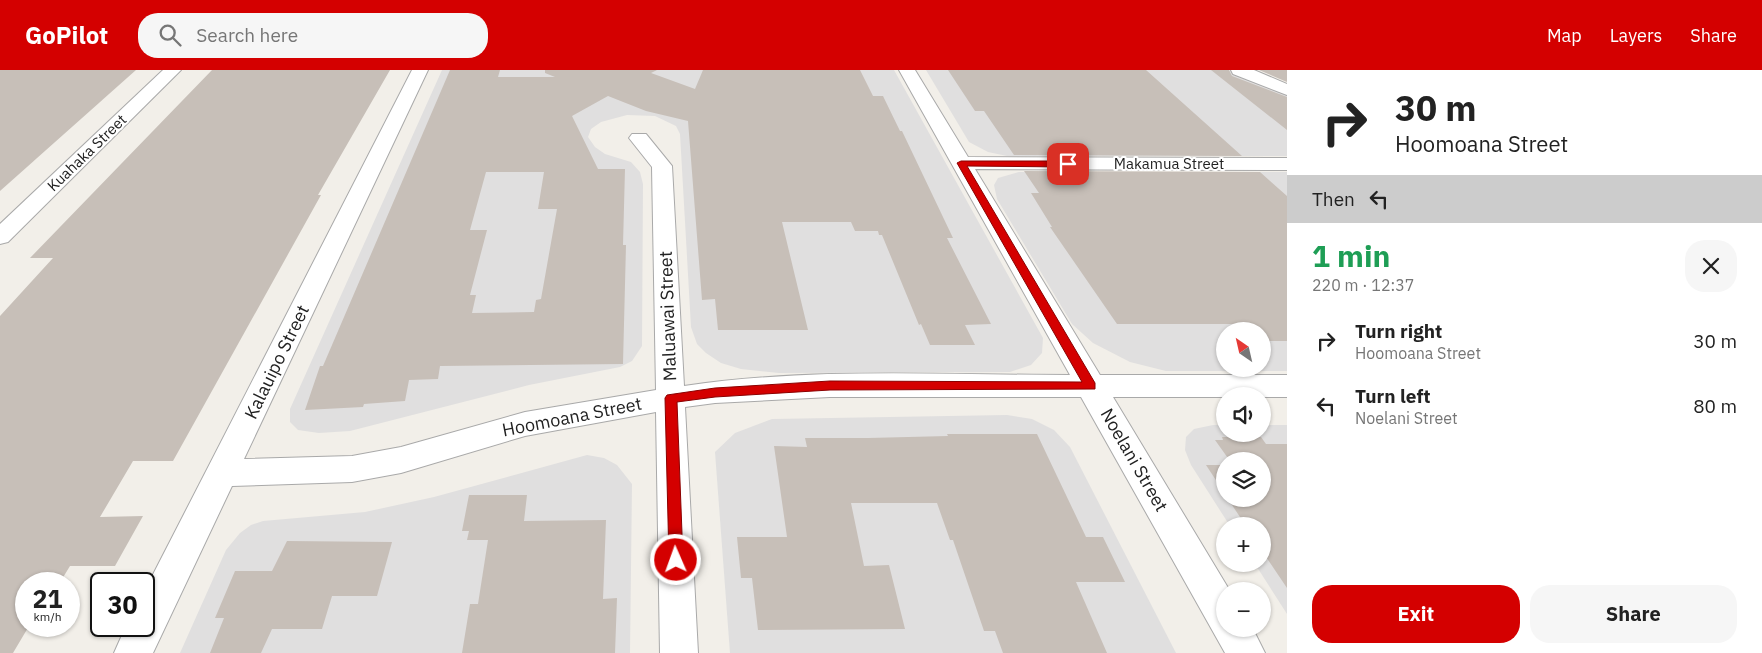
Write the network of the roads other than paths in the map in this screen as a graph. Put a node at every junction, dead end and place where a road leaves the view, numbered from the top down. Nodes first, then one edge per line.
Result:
1 (173, 70) edge
2 (420, 70) edge
3 (907, 70) edge
4 (1240, 70) edge
5 (1287, 90) edge
6 (639, 138) dead end
7 (961, 163) junction
8 (1287, 164) edge
9 (0, 237) edge
10 (1091, 386) junction
11 (1287, 386) edge
12 (671, 398) junction
13 (222, 473) junction
14 (1216, 601) edge
15 (1237, 637) edge
16 (133, 653) edge
17 (679, 653) edge
18 (1246, 653) edge

1 - 9 street, Kuahaka Street
2 - 13 street, Kalauipo Street
3 - 7 street, Noelani Street
4 - 5 street
6 - 12 street, Maluawai Street
7 - 8 street, Makamua Street
7 - 10 street, Noelani Street
10 - 11 street, Hoomoana Street
10 - 12 street, Hoomoana Street
10 - 14 street, Noelani Street
12 - 13 street, Hoomoana Street
12 - 17 street, Maluawai Street
13 - 16 street, Kalauipo Street
15 - 18 street

